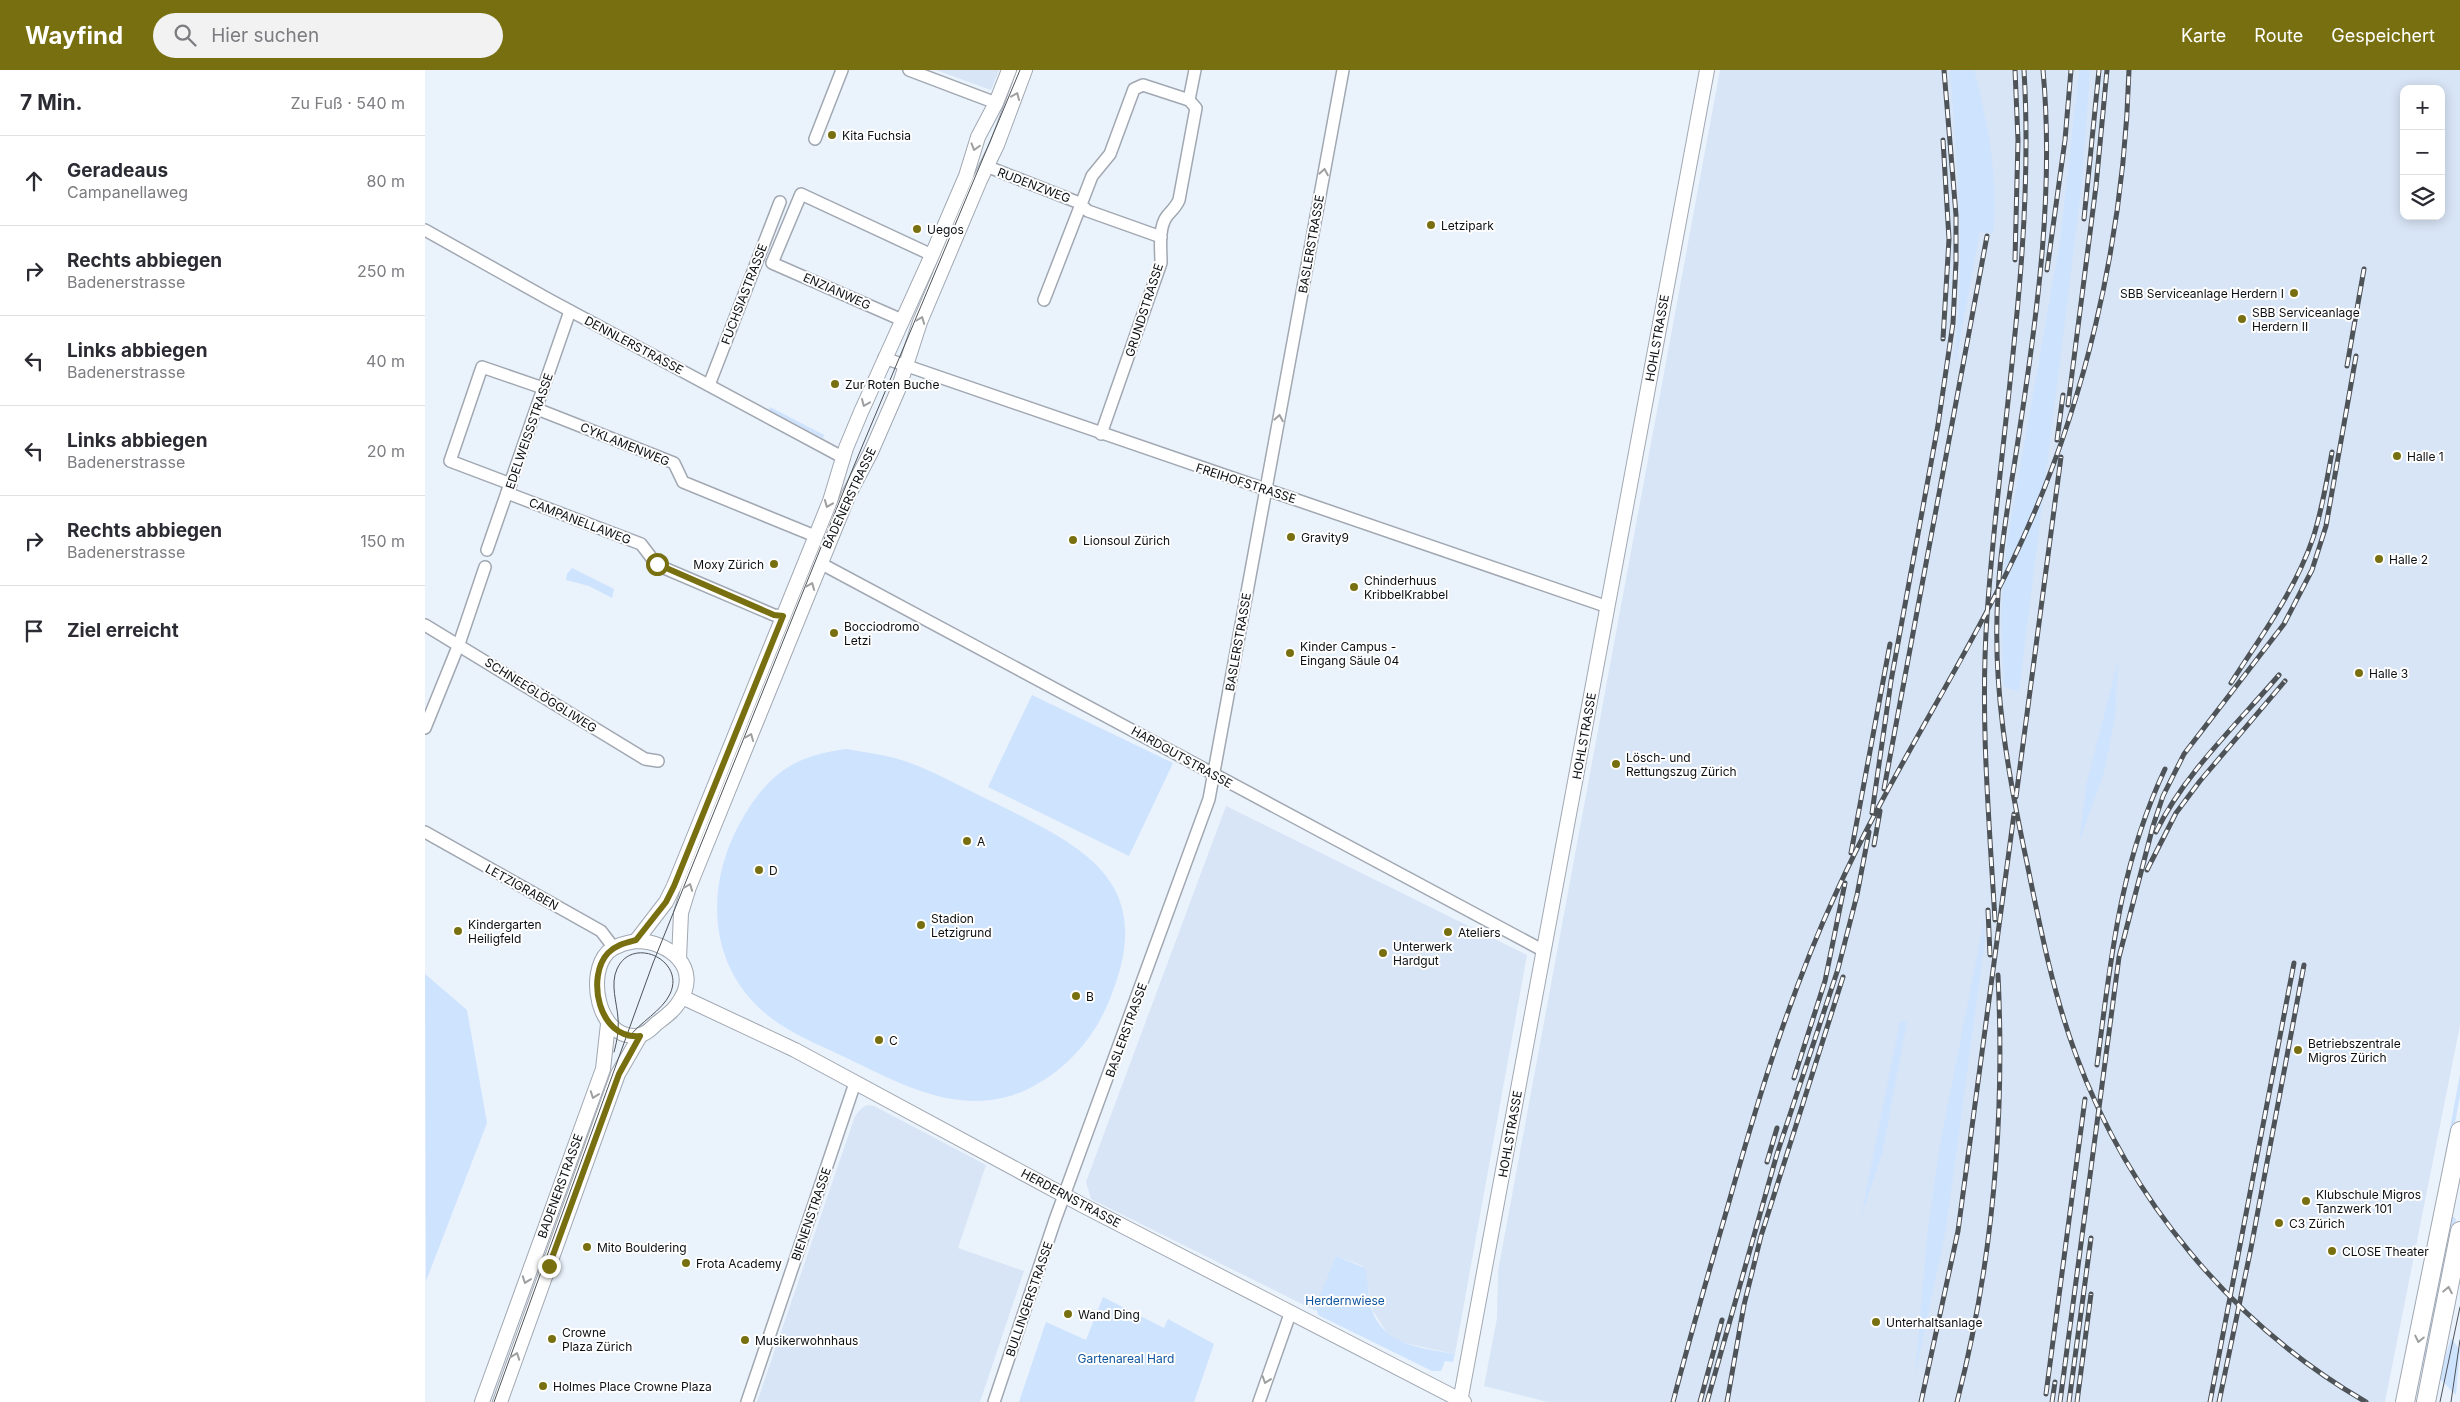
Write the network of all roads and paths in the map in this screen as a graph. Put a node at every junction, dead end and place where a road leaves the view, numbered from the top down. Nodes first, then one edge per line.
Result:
1 (842, 70) edge
2 (909, 70) edge
3 (1009, 70) edge
4 (1025, 70) edge
5 (1195, 70) edge
6 (1707, 70) edge
7 (1342, 76) edge
8 (1189, 100) junction
9 (996, 104) junction
10 (815, 138) dead end
11 (986, 166) junction
12 (780, 202) dead end
13 (1081, 205) junction
14 (425, 230) edge
15 (1161, 238) junction
16 (932, 255) junction
17 (1044, 300) dead end
18 (570, 311) junction
19 (902, 320) junction
20 (884, 358) junction
21 (906, 366) junction
22 (709, 385) junction
23 (543, 388) junction
24 (537, 409) junction
25 (1101, 434) junction
26 (844, 458) junction
27 (509, 488) junction
28 (1266, 490) junction
29 (815, 536) junction
30 (487, 550) dead end
31 (820, 563) junction
32 (485, 567) dead end
33 (1607, 607) junction
34 (783, 616) junction
35 (425, 625) edge
36 (459, 644) junction
37 (425, 728) edge
38 (658, 761) dead end
39 (1215, 774) junction
40 (425, 832) edge
41 (636, 940) junction
42 (615, 948) junction
43 (1544, 951) junction
44 (679, 959) junction
45 (682, 997) junction
46 (608, 1024) junction
47 (640, 1036) junction
48 (855, 1082) junction
49 (2460, 1131) edge
50 (1065, 1196) junction
51 (2460, 1231) edge
52 (1290, 1314) junction
53 (1462, 1401) edge
54 (482, 1402) edge
55 (500, 1402) edge
56 (747, 1402) edge
57 (994, 1402) edge
58 (1259, 1402) edge
59 (2405, 1402) edge
60 (2426, 1402) edge

1 - 10 street
2 - 9 street
3 - 9 street, BADENERSTRASSE
11 -> 4 street, BADENERSTRASSE
5 - 8 street
6 - 33 street, HOHLSTRASSE
28 -> 7 street, BASLERSTRASSE
8 - 13 street, RUDENZWEG
8 - 15 street, GRUNDSTRASSE
9 -> 16 street, BADENERSTRASSE
11 - 13 street, RUDENZWEG
21 -> 11 street, BADENERSTRASSE
12 - 22 street, FUCHSIASTRASSE
13 - 15 street, RUDENZWEG
13 - 17 street
14 - 18 street, DENNLERSTRASSE
15 - 25 street, GRUNDSTRASSE
16 - 19 street, BADENERSTRASSE
16 - 19 street, ENZIANWEG
18 - 22 street, DENNLERSTRASSE
18 - 23 street, EDELWEISSSTRASSE
19 - 20 street, BADENERSTRASSE
20 - 21 street, FREIHOFSTRASSE
20 -> 26 street, BADENERSTRASSE
21 - 25 street, FREIHOFSTRASSE
21 - 31 street, BADENERSTRASSE
22 - 26 street, DENNLERSTRASSE
23 - 24 street, EDELWEISSSTRASSE
23 - 27 street, CAMPANELLAWEG
24 - 27 street, EDELWEISSSTRASSE
24 - 29 street, CYKLAMENWEG
25 - 28 street, FREIHOFSTRASSE
26 -> 29 street, BADENERSTRASSE
27 - 30 street, EDELWEISSSTRASSE
27 - 34 street, CAMPANELLAWEG
28 - 33 street, FREIHOFSTRASSE
28 - 39 street, BASLERSTRASSE
29 - 34 street, BADENERSTRASSE
31 - 39 street, HARDGUTSTRASSE
44 -> 31 street, BADENERSTRASSE
32 - 36 street
33 - 43 street, HOHLSTRASSE
34 - 41 street, BADENERSTRASSE
35 - 36 street, SCHNEEGLÖGGLIWEG
36 - 37 street
36 - 38 street, SCHNEEGLÖGGLIWEG
39 - 43 street, HARDGUTSTRASSE
39 - 50 street, BASLERSTRASSE
40 - 42 street, LETZIGRABEN
41 - 42 street
41 - 44 street
42 - 46 street, BADENERSTRASSE
43 - 53 street, HOHLSTRASSE
44 - 45 street, BADENERSTRASSE
45 - 47 street, BADENERSTRASSE
45 - 48 street, HERDERNSTRASSE
46 - 47 street
46 -> 54 street, BADENERSTRASSE
55 -> 47 street, BADENERSTRASSE
48 - 50 street, HERDERNSTRASSE
48 - 56 street, BIENENSTRASSE
49 -> 59 main road
50 - 52 street, HERDERNSTRASSE
50 - 57 street, BULLINGERSTRASSE
60 -> 51 main road
52 - 53 street, HERDERNSTRASSE
52 -> 58 street

